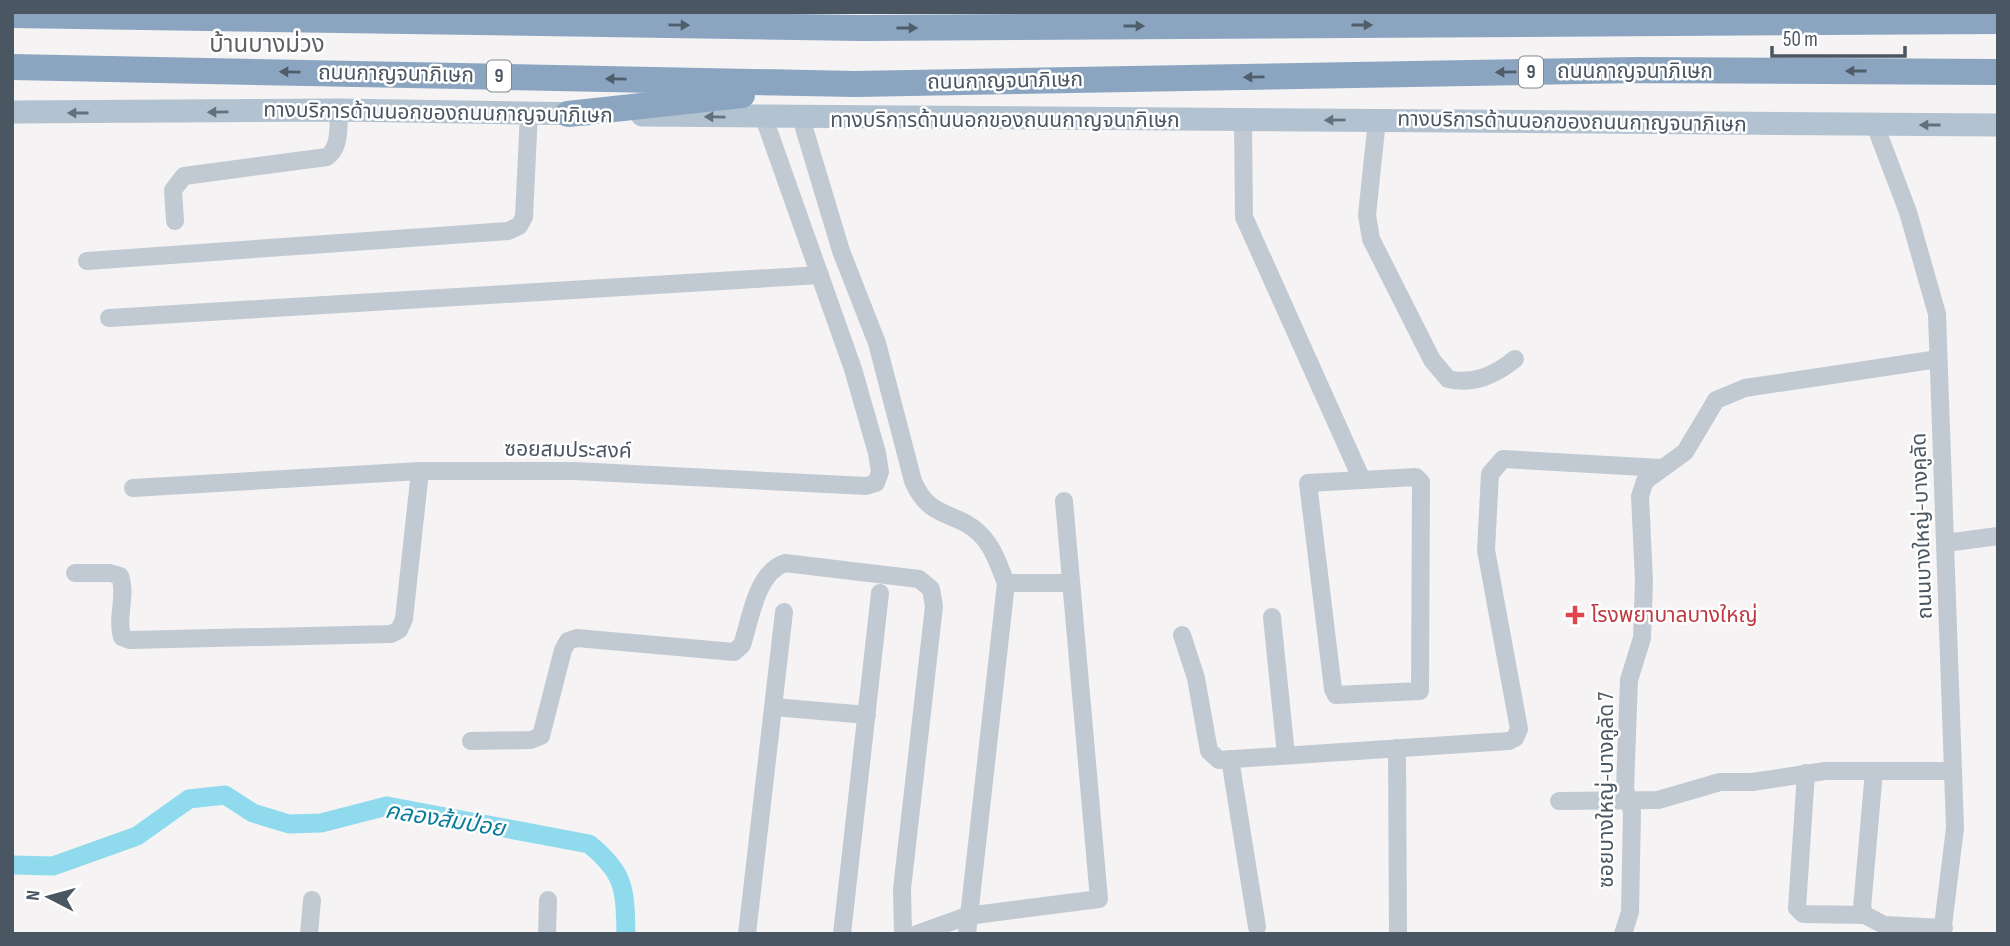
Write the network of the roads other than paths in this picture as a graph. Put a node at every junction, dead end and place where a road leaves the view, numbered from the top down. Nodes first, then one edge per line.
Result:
1 (793, 12) edge
2 (12, 15) edge
3 (1998, 21) edge
4 (862, 28) junction
5 (12, 67) edge
6 (1998, 72) edge
7 (855, 84) junction
8 (339, 110) junction
9 (12, 112) edge
10 (529, 113) junction
11 (568, 114) junction
12 (764, 118) junction
13 (801, 118) junction
14 (1377, 120) junction
15 (1243, 121) junction
16 (1875, 125) junction
17 (1998, 125) edge
18 (175, 220) dead end
19 (87, 261) dead end
20 (820, 275) junction
21 (109, 318) dead end
22 (1515, 359) dead end
23 (1938, 359) junction
24 (1661, 467) junction
25 (420, 471) junction
26 (1362, 480) junction
27 (133, 488) dead end
28 (1064, 502) dead end
29 (1998, 536) edge
30 (1945, 543) junction
31 (75, 573) dead end
32 (1006, 583) junction
33 (1071, 583) junction
34 (880, 593) dead end
35 (785, 612) dead end
36 (1272, 617) dead end
37 (1182, 635) dead end
38 (774, 706) junction
39 (867, 715) junction
40 (471, 741) dead end
41 (1397, 748) junction
42 (1286, 755) junction
43 (1230, 759) junction
44 (1874, 771) junction
45 (1954, 771) junction
46 (1806, 773) junction
47 (1631, 800) junction
48 (1559, 801) dead end
49 (312, 900) dead end
50 (548, 900) dead end
51 (1865, 915) junction
52 (967, 925) edge
53 (1257, 927) dead end
54 (1943, 931) edge
55 (309, 934) edge
56 (548, 934) edge
57 (747, 934) edge
58 (842, 934) edge
59 (902, 934) edge
60 (917, 934) edge
61 (1398, 934) edge
62 (1623, 934) edge

1 - 4 highway
2 -> 4 highway
4 -> 3 highway
7 -> 5 highway, ถนนกาญจนาภิเษก / 9
6 -> 7 highway, ถนนกาญจนาภิเษก / 9
7 - 11 highway
8 -> 9 main road, ทางบริการด้านนอกของถนนกาญจนาภิเษก
8 - 10 main road, ทางบริการด้านนอกของถนนกาญจนาภิเษก
8 - 18 street
10 - 11 main road, ทางบริการด้านนอกของถนนกาญจนาภิเษก
10 - 19 street
12 -> 11 main road, ทางบริการด้านนอกของถนนกาญจนาภิเษก
12 - 13 main road, ทางบริการด้านนอกของถนนกาญจนาภิเษก
12 - 20 street, ซอยสมประสงค์
13 - 15 main road, ทางบริการด้านนอกของถนนกาญจนาภิเษก
13 - 32 street
14 -> 15 main road, ทางบริการด้านนอกของถนนกาญจนาภิเษก
14 - 16 main road, ทางบริการด้านนอกของถนนกาญจนาภิเษก
14 - 22 street
15 - 26 street
17 -> 16 main road, ทางบริการด้านนอกของถนนกาญจนาภิเษก
16 - 23 street, ถนนบางใหญ่-บางคูลัด
20 - 21 street
20 - 25 street, ซอยสมประสงค์
23 - 24 street, ซอยบางใหญ่-บางคูลัด 7
23 - 30 street, ถนนบางใหญ่-บางคูลัด
24 - 41 street
24 - 47 street, ซอยบางใหญ่-บางคูลัด 7
25 - 27 street
25 - 31 street
26 - 26 street
28 - 33 street
29 - 30 street
30 - 45 street, ถนนบางใหญ่-บางคูลัด
32 - 33 street
32 - 52 street
33 - 52 street
34 - 39 street
35 - 38 street
36 - 42 street
37 - 43 street
38 - 39 street
38 - 57 street
39 - 58 street
40 - 59 street
41 - 42 street
41 - 61 street
42 - 43 street
43 - 53 street
44 - 45 street
44 - 46 street
44 - 51 street
45 - 54 street, ถนนบางใหญ่-บางคูลัด
46 - 47 street
46 - 51 street
47 - 48 street
47 - 62 street, ซอยบางใหญ่-บางคูลัด 7
49 - 55 street
50 - 56 street
51 - 54 street
52 - 60 street

